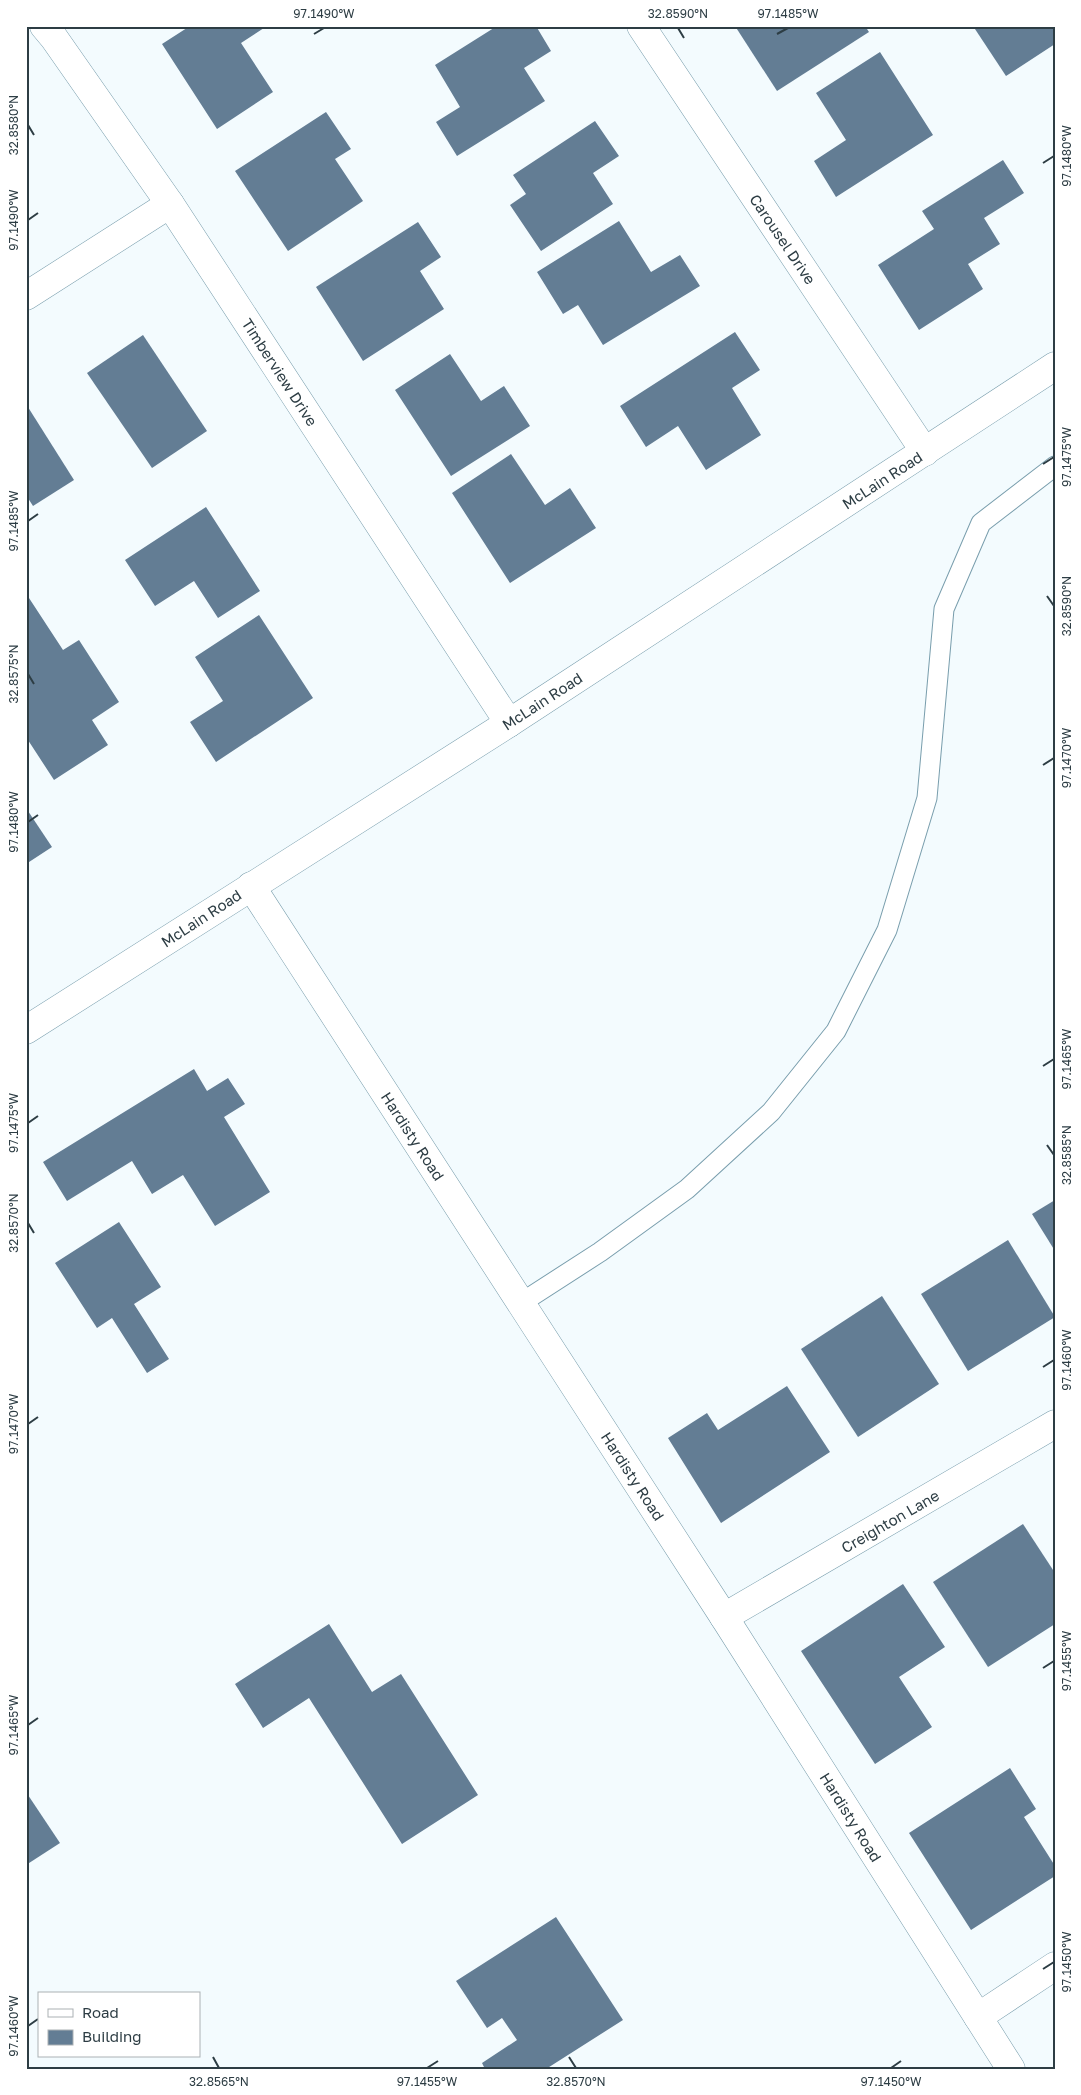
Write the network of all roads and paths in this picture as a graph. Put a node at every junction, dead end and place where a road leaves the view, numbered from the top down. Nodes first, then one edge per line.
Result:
1 (44, 26) edge
2 (641, 26) edge
3 (170, 204) junction
4 (26, 296) edge
5 (1055, 366) edge
6 (925, 452) junction
7 (1055, 466) edge
8 (509, 723) junction
9 (251, 886) junction
10 (26, 1030) edge
11 (521, 1302) junction
12 (1055, 1424) edge
13 (724, 1617) junction
14 (1055, 1966) edge
15 (978, 2017) junction
16 (1011, 2069) edge

1 - 3 street, Timberview Drive
2 - 6 street, Carousel Drive
3 - 4 street
3 - 8 street, Timberview Drive
5 - 6 street, McLain Road
6 - 8 street, McLain Road
7 - 11 lane
8 - 9 street, McLain Road
9 - 10 street, McLain Road
9 - 11 street, Hardisty Road
11 - 13 street, Hardisty Road
12 - 13 street, Creighton Lane
13 - 15 street, Hardisty Road
14 - 15 street
15 - 16 street, Hardisty Road

